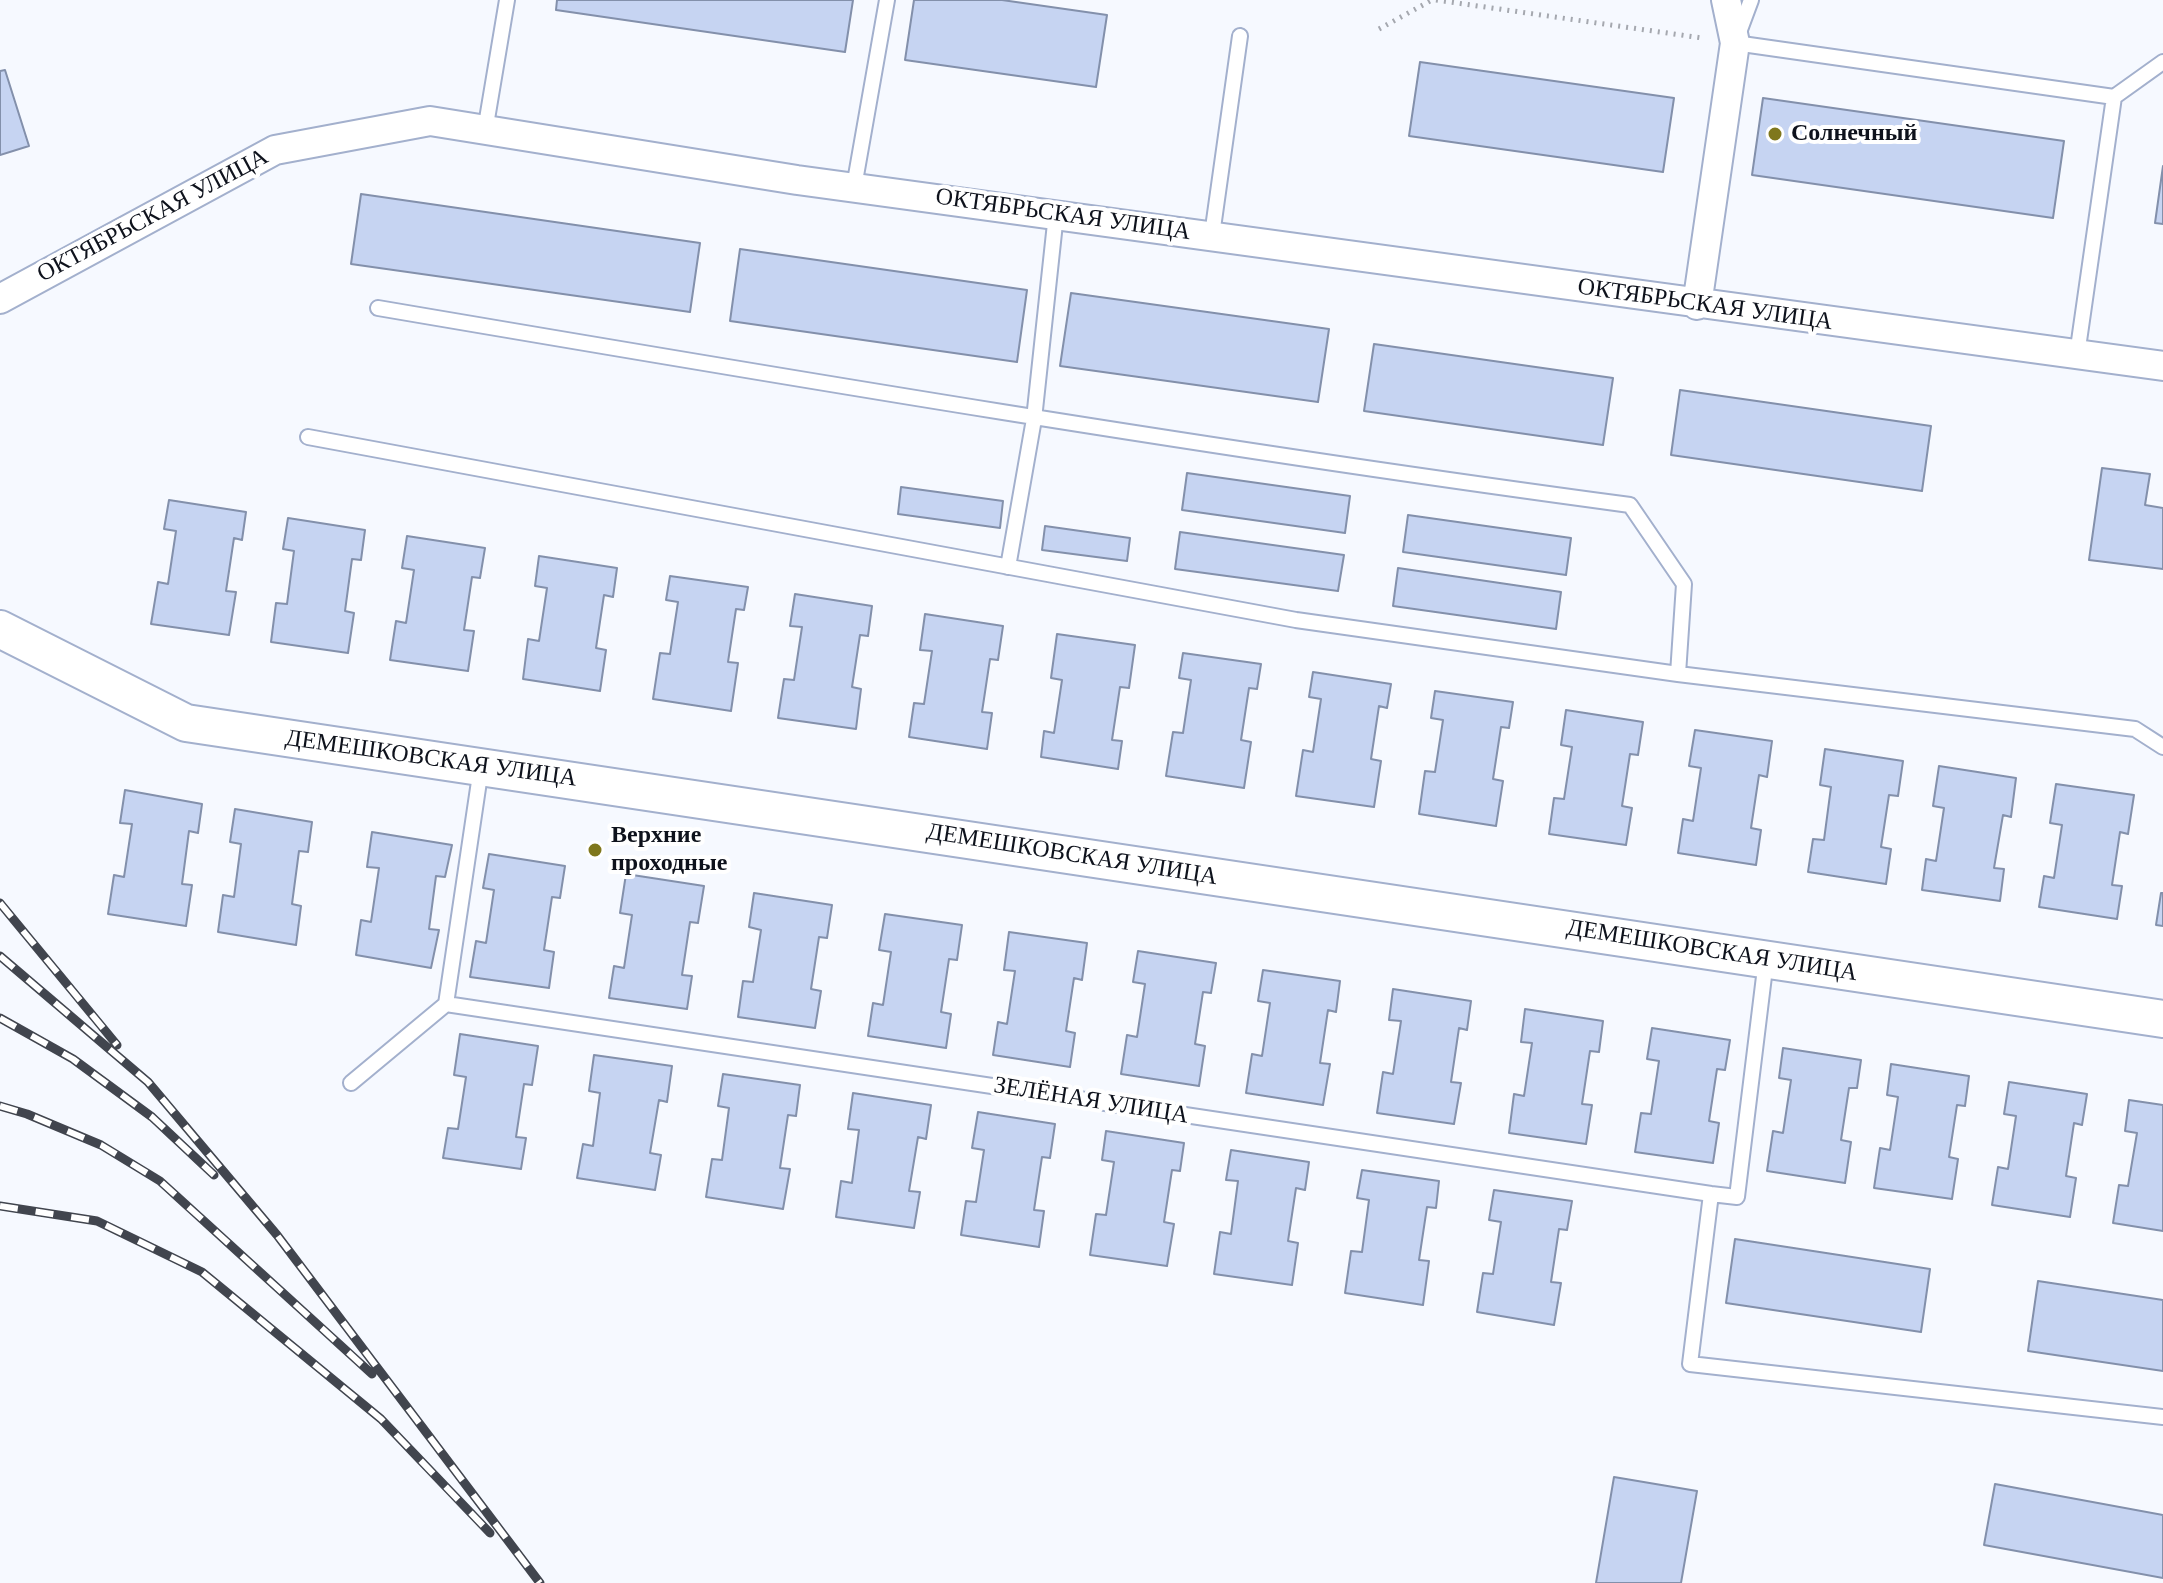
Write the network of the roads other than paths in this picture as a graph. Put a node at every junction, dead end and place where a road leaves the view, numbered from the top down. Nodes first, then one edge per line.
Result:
1 (507, 0) edge
2 (887, 0) edge
3 (1726, 0) edge
4 (1751, 0) edge
5 (1240, 36) dead end
6 (1735, 43) junction
7 (2163, 62) edge
8 (2114, 97) junction
9 (485, 131) junction
10 (854, 187) junction
11 (1056, 214) junction
12 (1212, 235) junction
13 (0, 299) edge
14 (1697, 305) junction
15 (378, 308) dead end
16 (2077, 355) junction
17 (2163, 366) edge
18 (1034, 419) junction
19 (308, 437) dead end
20 (1008, 567) junction
21 (0, 629) edge
22 (1678, 674) junction
23 (2163, 747) edge
24 (481, 766) junction
25 (1766, 959) junction
26 (446, 1004) junction
27 (2163, 1019) edge
28 (351, 1083) dead end
29 (1711, 1194) junction
30 (2163, 1417) edge

1 - 9 lane
2 - 10 lane
3 - 6 street
4 - 6 lane
5 - 12 lane
6 - 8 lane
6 - 14 street
7 - 8 lane
8 - 16 lane
9 - 10 street, ОКТЯБРЬСКАЯ УЛИЦА
9 - 13 street, ОКТЯБРЬСКАЯ УЛИЦА
10 - 11 street, ОКТЯБРЬСКАЯ УЛИЦА
11 - 12 street, ОКТЯБРЬСКАЯ УЛИЦА
11 - 18 lane
12 - 14 street, ОКТЯБРЬСКАЯ УЛИЦА
14 - 16 street, ОКТЯБРЬСКАЯ УЛИЦА
15 - 18 lane
16 - 17 street, ОКТЯБРЬСКАЯ УЛИЦА
18 - 20 lane
18 - 22 lane
19 - 20 lane
20 - 22 lane
21 - 24 street, ДЕМЕШКОВСКАЯ УЛИЦА
22 - 23 lane
24 - 25 street, ДЕМЕШКОВСКАЯ УЛИЦА
24 - 26 lane
25 - 27 street, ДЕМЕШКОВСКАЯ УЛИЦА
25 - 29 lane, ЗЕЛЁНАЯ УЛИЦА
26 - 28 lane
26 - 29 lane, ЗЕЛЁНАЯ УЛИЦА
29 - 30 lane

